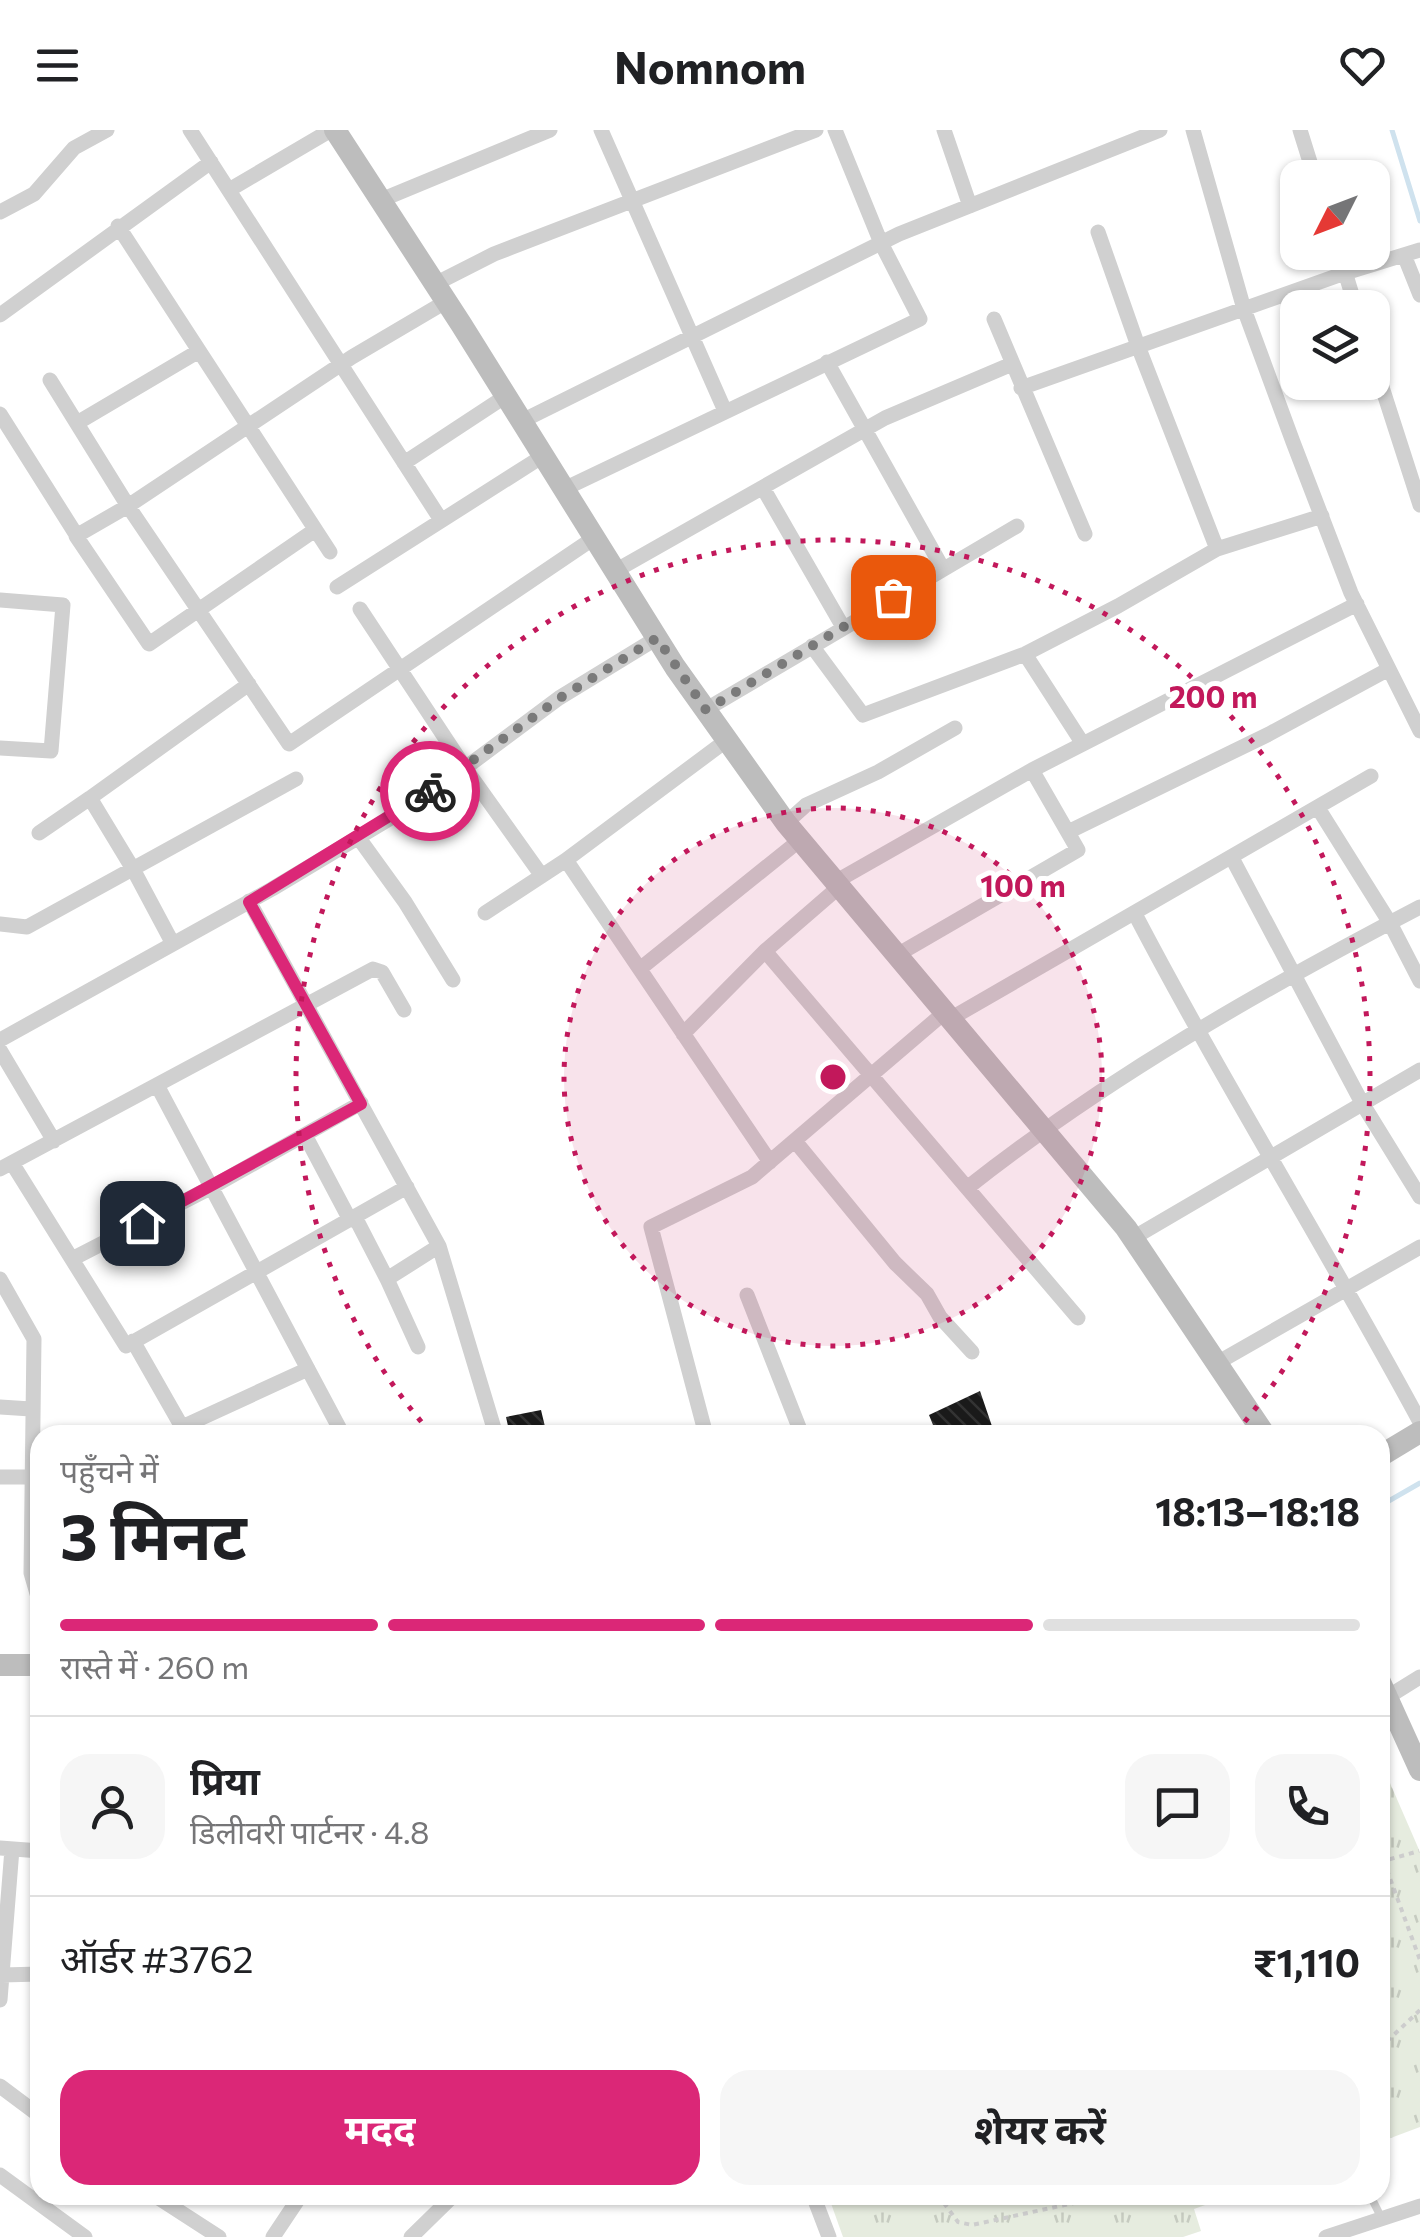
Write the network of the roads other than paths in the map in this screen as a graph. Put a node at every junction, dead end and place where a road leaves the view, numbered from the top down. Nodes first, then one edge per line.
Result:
1 (106, 130) edge
2 (190, 130) edge
3 (333, 130) edge
4 (550, 130) edge
5 (601, 130) edge
6 (816, 130) edge
7 (835, 130) edge
8 (944, 130) edge
9 (1160, 130) edge
10 (1193, 130) edge
11 (1300, 130) edge
12 (1310, 160) edge
13 (210, 162) junction
14 (229, 190) junction
15 (381, 200) junction
16 (630, 203) junction
17 (970, 206) junction
18 (0, 212) edge
19 (118, 226) junction
20 (1098, 232) dead end
21 (881, 243) junction
22 (1413, 252) edge
23 (1344, 270) edge
24 (1345, 273) junction
25 (1350, 290) edge
26 (441, 293) junction
27 (1420, 295) edge
28 (1244, 309) junction
29 (0, 315) edge
30 (994, 319) dead end
31 (690, 337) junction
32 (1138, 346) junction
33 (199, 351) junction
34 (827, 362) junction
35 (342, 364) junction
36 (1012, 364) junction
37 (50, 380) dead end
38 (1021, 388) junction
39 (506, 396) junction
40 (1386, 400) edge
41 (724, 410) junction
42 (0, 414) edge
43 (522, 421) junction
44 (77, 424) junction
45 (248, 426) junction
46 (867, 429) junction
47 (543, 456) junction
48 (404, 463) junction
49 (763, 488) junction
50 (564, 489) junction
51 (1420, 505) edge
52 (128, 506) junction
53 (1322, 516) junction
54 (442, 520) junction
55 (1017, 526) dead end
56 (315, 530) junction
57 (1085, 534) dead end
58 (77, 536) junction
59 (594, 538) junction
60 (1217, 549) junction
61 (330, 552) dead end
62 (943, 568) junction
63 (616, 572) junction
64 (337, 587) dead end
65 (0, 600) edge
66 (1356, 604) junction
67 (360, 609) dead end
68 (200, 611) junction
69 (843, 627) junction
70 (657, 638) junction
71 (812, 646) junction
72 (1026, 654) junction
73 (1389, 669) junction
74 (401, 670) junction
75 (249, 684) junction
76 (706, 710) junction
77 (955, 728) dead end
78 (1420, 731) edge
79 (726, 740) junction
80 (1083, 744) junction
81 (0, 748) edge
82 (465, 768) junction
83 (1032, 770) junction
84 (1371, 776) dead end
85 (296, 779) dead end
86 (90, 798) junction
87 (1318, 808) junction
88 (793, 832) junction
89 (1068, 832) junction
90 (39, 833) dead end
91 (358, 837) junction
92 (1232, 858) junction
93 (566, 860) junction
94 (133, 868) junction
95 (542, 876) junction
96 (837, 885) junction
97 (249, 902) junction
98 (1420, 907) edge
99 (485, 913) dead end
100 (1135, 914) junction
101 (1390, 922) junction
102 (0, 924) edge
103 (173, 944) junction
104 (765, 952) junction
105 (897, 955) junction
106 (640, 968) junction
107 (1296, 974) junction
108 (452, 980) dead end
109 (1420, 981) edge
110 (308, 1007) junction
111 (404, 1010) dead end
112 (948, 1016) junction
113 (1197, 1032) junction
114 (683, 1034) junction
115 (0, 1040) edge
116 (0, 1050) edge
117 (1420, 1070) edge
118 (872, 1075) junction
119 (158, 1087) junction
120 (1362, 1103) junction
121 (361, 1104) junction
122 (1042, 1128) junction
123 (305, 1135) junction
124 (54, 1141) junction
125 (795, 1141) junction
126 (1270, 1156) junction
127 (770, 1162) junction
128 (6, 1166) edge
129 (212, 1187) junction
130 (407, 1187) junction
131 (967, 1188) junction
132 (1420, 1197) edge
133 (352, 1218) junction
134 (1133, 1238) junction
135 (439, 1246) junction
136 (1420, 1247) edge
137 (72, 1259) junction
138 (257, 1272) junction
139 (386, 1278) junction
140 (0, 1279) edge
141 (1348, 1288) junction
142 (747, 1295) dead end
143 (1078, 1318) dead end
144 (133, 1341) junction
145 (418, 1347) dead end
146 (972, 1352) dead end
147 (1217, 1362) junction
148 (308, 1368) junction
149 (0, 1407) edge
150 (31, 1408) junction
151 (1420, 1422) edge
152 (32, 1425) edge
153 (180, 1425) edge
154 (188, 1425) edge
155 (339, 1425) edge
156 (493, 1425) edge
157 (703, 1425) edge
158 (798, 1425) edge
159 (1258, 1425) edge
160 (1420, 1432) edge
161 (1390, 1450) edge
162 (0, 1478) edge
163 (30, 1487) edge
164 (0, 1664) edge
165 (30, 1665) edge
166 (1420, 1677) edge
167 (1390, 1688) edge
168 (1390, 1705) edge
169 (1420, 1770) edge
170 (6, 1849) edge
171 (30, 1974) edge
172 (2, 1975) edge
173 (0, 2000) edge
174 (0, 2086) edge
175 (30, 2108) edge
176 (0, 2174) edge
177 (30, 2196) edge
178 (41, 2205) edge
179 (169, 2205) edge
180 (294, 2205) edge
181 (444, 2205) edge
182 (817, 2205) edge
183 (1375, 2205) edge
184 (1420, 2206) edge
185 (1382, 2218) junction
186 (84, 2237) edge
187 (219, 2237) edge
188 (273, 2237) edge
189 (410, 2237) edge
190 (829, 2237) edge
191 (1326, 2237) edge

1 - 18 street
2 - 13 street
3 - 14 street
3 - 15 street
4 - 15 street
5 - 16 street
6 - 16 street
7 - 21 street
8 - 17 street
9 - 17 street
10 - 28 street
11 - 12 street
13 - 14 street
13 - 19 street
14 - 35 street
15 - 26 street
16 - 26 street
16 - 31 street
17 - 21 street
19 - 29 street
19 - 33 street
20 - 32 street
21 - 31 street
21 - 34 street
22 - 24 street
22 - 27 street
23 - 24 street
24 - 25 street
24 - 28 street
26 - 35 street
26 - 39 street
28 - 32 street
28 - 53 street
30 - 36 street
31 - 41 street
31 - 43 street
32 - 38 street
32 - 60 street
33 - 44 street
33 - 45 street
34 - 41 street
34 - 46 street
35 - 45 street
35 - 48 street
36 - 38 street
36 - 46 street
37 - 44 street
38 - 57 street
39 - 43 street
39 - 48 street
40 - 51 street
41 - 50 street
42 - 58 street
43 - 47 street
44 - 52 street
45 - 52 street
45 - 56 street
46 - 49 street
46 - 62 street
47 - 50 street
47 - 54 street
48 - 54 street
49 - 63 street
49 - 69 street
50 - 59 street
52 - 58 street
52 - 68 street
53 - 60 street
53 - 66 street
54 - 64 street
55 - 62 street
56 - 61 street
56 - 68 street
58 - 68 street
59 - 63 street
59 - 74 street
60 - 72 street
62 - 69 street
63 - 70 street
65 - 81 street
66 - 73 street
66 - 80 street
67 - 74 street
68 - 75 street
69 - 71 street
70 - 76 street
70 - 82 street
71 - 72 street
71 - 76 street
72 - 80 street
73 - 78 street
73 - 89 street
74 - 75 street
74 - 82 street
75 - 86 street
76 - 79 street
77 - 88 street
79 - 88 street
79 - 93 street
80 - 83 street
82 - 91 street
82 - 95 street
83 - 89 street
83 - 96 street
84 - 87 street
85 - 94 street
86 - 90 street
86 - 94 street
87 - 92 street
87 - 101 street
88 - 96 street
88 - 106 street
89 - 105 street
91 - 97 street
91 - 108 street
92 - 100 street
92 - 107 street
93 - 95 street
93 - 106 street
94 - 102 street
94 - 103 street
95 - 99 street
96 - 104 street
96 - 105 street
97 - 103 street
97 - 110 street
98 - 101 street
100 - 112 street
100 - 113 street
101 - 107 street
101 - 109 street
103 - 115 street
104 - 114 street
104 - 118 street
105 - 112 street
106 - 114 street
107 - 113 street
107 - 120 street
110 - 111 street
110 - 119 street
110 - 121 street
112 - 118 street
112 - 122 street
113 - 122 street
113 - 126 street
114 - 127 street
116 - 124 street
117 - 120 street
118 - 125 street
118 - 131 street
119 - 124 street
119 - 129 street
120 - 126 street
120 - 132 street
121 - 123 street
121 - 130 street
122 - 131 street
122 - 134 street
123 - 129 street
123 - 133 street
124 - 128 street
125 - 127 street
125 - 146 street
126 - 134 street
126 - 141 street
127 - 157 street
128 - 137 street
129 - 137 street
129 - 138 street
130 - 133 street
130 - 135 street
131 - 143 street
133 - 138 street
133 - 139 street
134 - 147 street
135 - 139 street
135 - 156 street
136 - 141 street
137 - 144 street
138 - 144 street
138 - 148 street
139 - 145 street
140 - 150 street
141 - 147 street
141 - 151 street
142 - 158 street
144 - 153 street
147 - 159 street
148 - 154 street
148 - 155 street
149 - 150 street
150 - 152 street
160 - 161 street
162 - 163 street
164 - 165 street
166 - 167 street
168 - 169 street
170 - 172 street
171 - 172 street
172 - 173 street
174 - 175 street
176 - 177 street
178 - 186 street
179 - 187 street
180 - 188 street
181 - 189 street
182 - 190 street
183 - 185 lane
184 - 185 street
185 - 191 street

